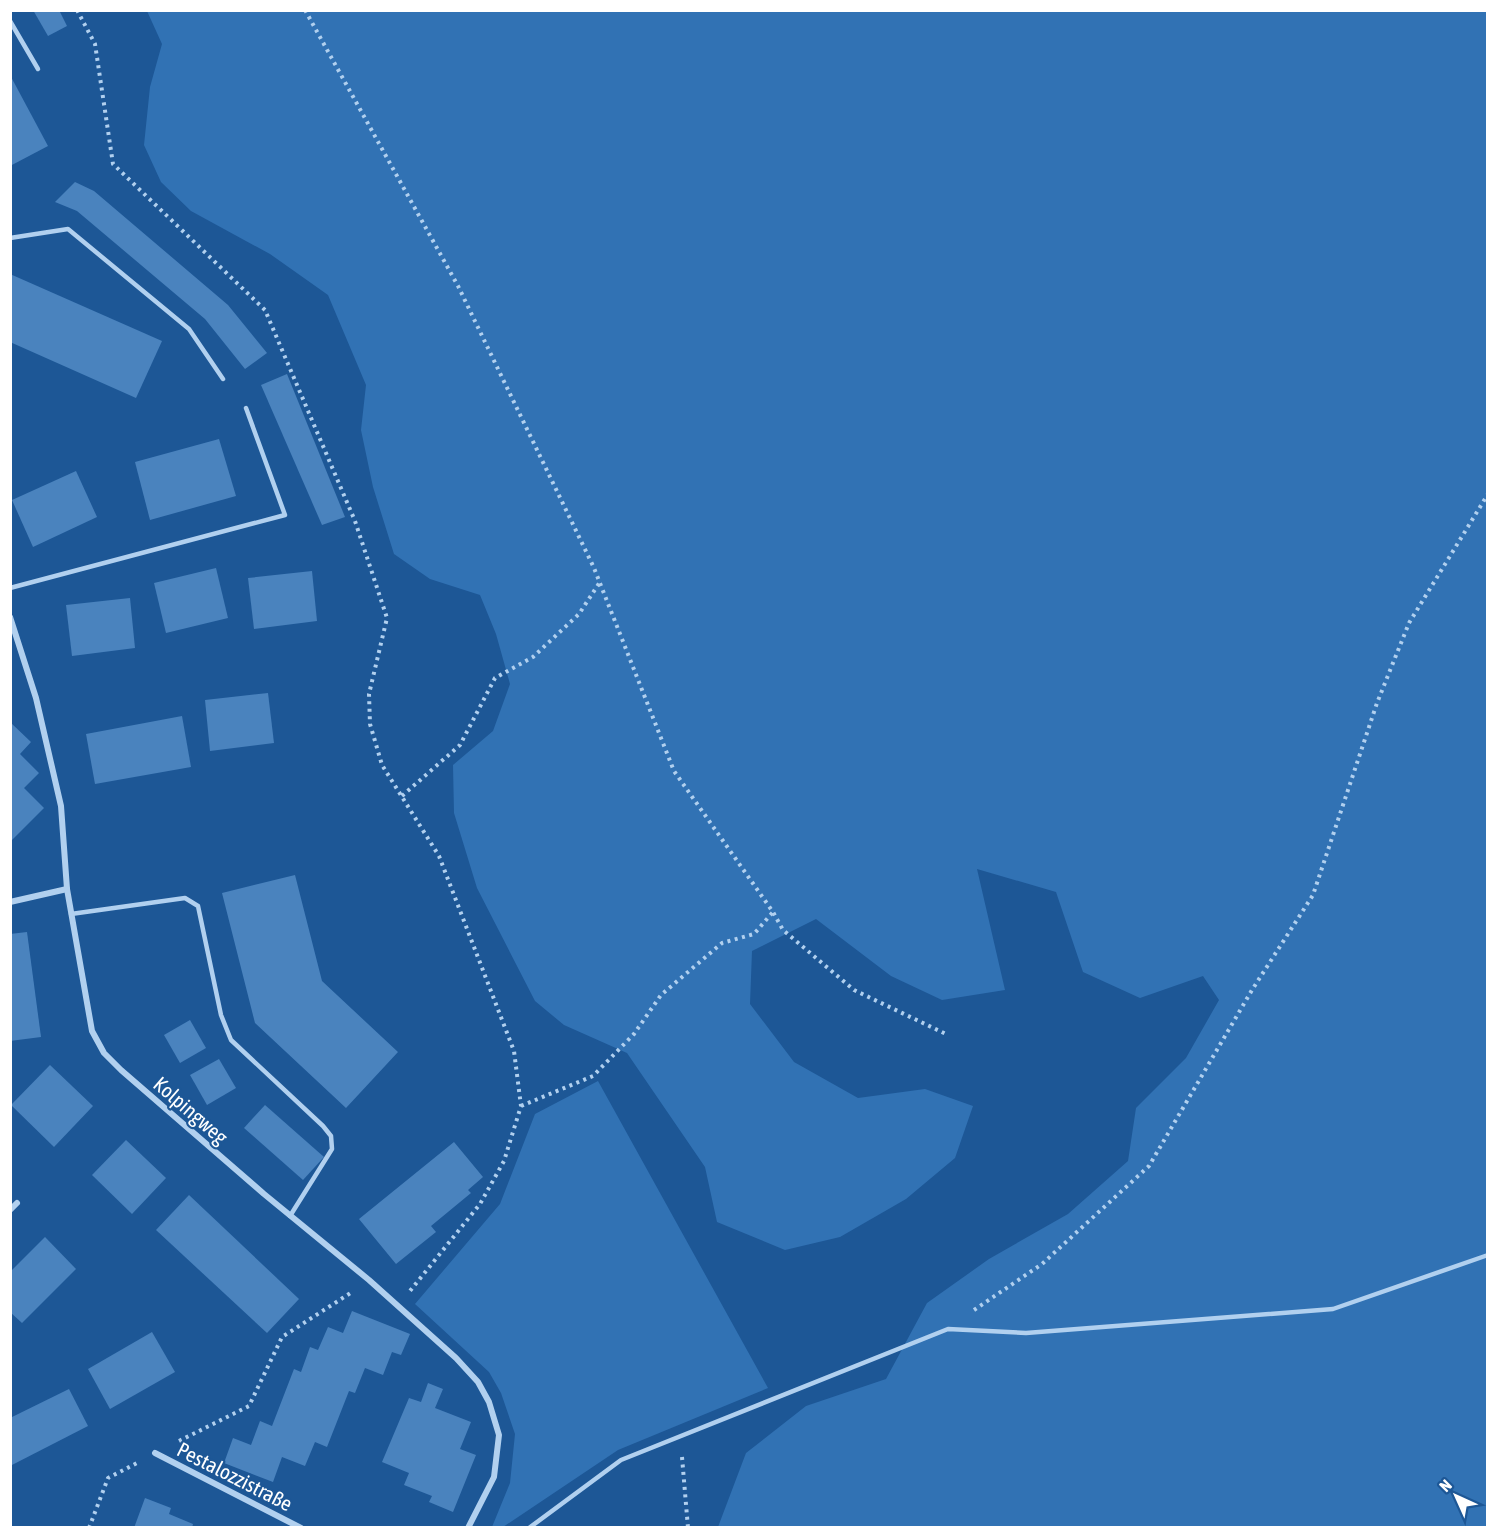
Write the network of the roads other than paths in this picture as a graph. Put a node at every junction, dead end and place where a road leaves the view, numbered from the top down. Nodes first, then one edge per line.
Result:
1 (10, 21) edge
2 (38, 69) dead end
3 (10, 238) edge
4 (223, 379) dead end
5 (246, 408) dead end
6 (10, 588) edge
7 (10, 616) edge
8 (67, 889) junction
9 (10, 902) edge
10 (71, 914) junction
11 (17, 1203) dead end
12 (10, 1210) edge
13 (290, 1216) junction
14 (1488, 1255) edge
15 (155, 1453) road end
16 (301, 1527) edge
17 (468, 1527) edge
18 (529, 1527) edge

1 - 2 lane
3 - 4 lane
5 - 6 lane
7 - 8 street, Kolpingweg
8 - 9 street
8 - 10 street, Kolpingweg
10 - 13 street, Kolpingweg
10 - 13 lane
11 - 12 street
13 - 17 street, Kolpingweg
14 - 18 lane
15 - 16 street, Pestalozzistraße

